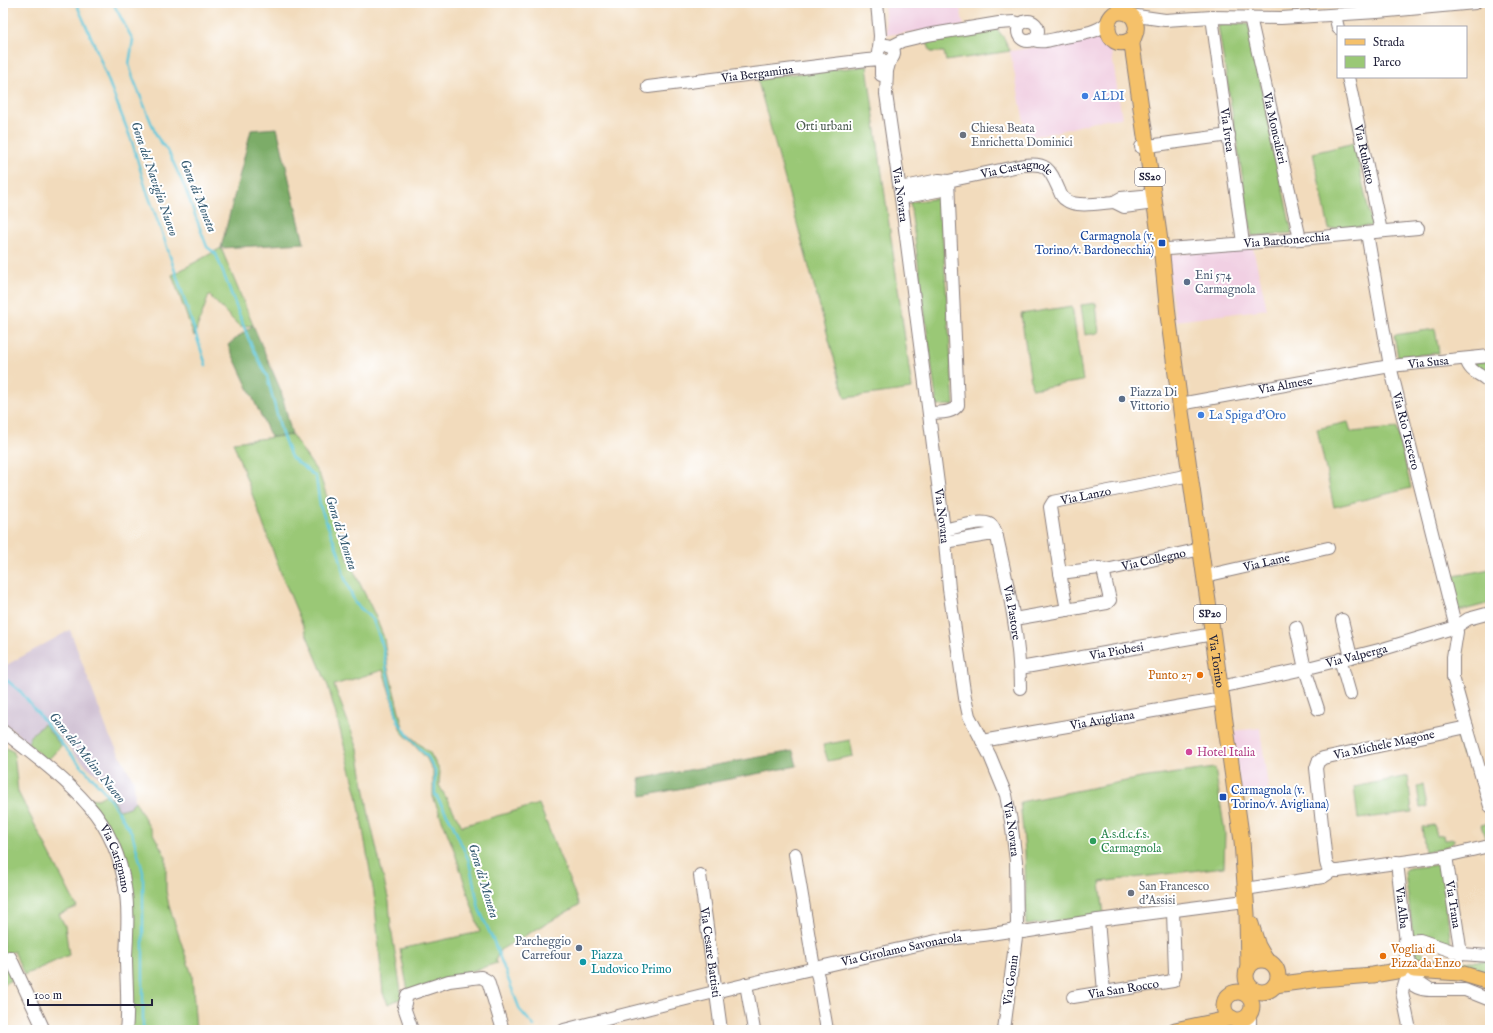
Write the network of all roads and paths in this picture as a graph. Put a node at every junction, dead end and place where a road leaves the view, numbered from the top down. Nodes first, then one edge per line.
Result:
1 (877, 3) edge
2 (1475, 3) edge
3 (1335, 16) junction
4 (1212, 17) junction
5 (1250, 17) junction
6 (1165, 20) junction
7 (1120, 22) edge
8 (1338, 26) edge
9 (1020, 29) junction
10 (1036, 36) junction
11 (885, 51) junction
12 (1348, 78) edge
13 (648, 87) dead end
14 (1228, 135) junction
15 (1143, 147) junction
16 (948, 181) junction
17 (900, 193) junction
18 (1151, 199) junction
19 (1418, 228) dead end
20 (1381, 231) junction
21 (1367, 233) junction
22 (1300, 239) junction
23 (1243, 243) junction
24 (1158, 250) junction
25 (1168, 315) joint
26 (1490, 356) edge
27 (1466, 358) junction
28 (1390, 366) junction
29 (1490, 383) edge
30 (1180, 404) junction
31 (929, 413) junction
32 (1190, 475) junction
33 (945, 536) junction
34 (1328, 548) dead end
35 (1201, 549) junction
36 (1106, 570) junction
37 (1060, 573) junction
38 (1205, 576) junction
39 (1067, 610) junction
40 (1490, 613) edge
41 (1014, 619) junction
42 (1342, 620) dead end
43 (1296, 627) dead end
44 (1456, 627) junction
45 (1213, 634) junction
46 (1346, 658) junction
47 (1020, 668) junction
48 (1305, 669) junction
49 (1020, 688) dead end
50 (1221, 693) junction
51 (1350, 694) dead end
52 (1318, 709) dead end
53 (1467, 727) junction
54 (3, 731) edge
55 (982, 741) junction
56 (1485, 770) edge
57 (1490, 806) edge
58 (1488, 846) edge
59 (795, 854) dead end
60 (1446, 856) junction
61 (1397, 862) junction
62 (1332, 871) junction
63 (700, 875) dead end
64 (1246, 901) junction
65 (1173, 911) junction
66 (1098, 920) junction
67 (1014, 930) junction
68 (1406, 947) junction
69 (1461, 954) junction
70 (1490, 956) edge
71 (10, 957) dead end
72 (1266, 960) junction
73 (815, 968) junction
74 (1277, 970) junction
75 (1408, 972) junction
76 (1247, 974) junction
77 (1320, 979) junction
78 (1490, 982) edge
79 (746, 984) junction
80 (1275, 985) junction
81 (716, 992) junction
82 (1104, 992) junction
83 (1236, 992) junction
84 (1261, 992) junction
85 (1073, 996) dead end
86 (1490, 1000) edge
87 (1225, 1004) junction
88 (1243, 1017) edge
89 (1192, 1026) junction
90 (44, 1030) edge
91 (126, 1030) edge
92 (412, 1030) edge
93 (503, 1030) edge
94 (564, 1030) edge
95 (721, 1030) edge
96 (754, 1030) edge
97 (827, 1030) edge
98 (1004, 1030) edge
99 (1175, 1030) edge
100 (1250, 1030) edge
101 (1410, 1030) edge

1 - 11 street, Via Novara
2 - 3 street
3 - 5 street
3 - 8 street
4 - 5 street
4 - 6 street
4 - 14 street, Via Ivrea
5 - 22 street, Via Moncalieri
6 - 7 street
6 - 7 street
7 - 10 street
7 - 15 main road, SS20
9 - 10 street
9 - 10 street
9 - 11 street
11 - 13 street, Via Bergamina
11 - 17 street, Via Novara
12 - 20 street, Via Rubatto
14 - 15 street
14 - 23 street, Via Ivrea
15 - 18 main road, SS20
16 - 17 street, Via Castagnole
16 - 18 street, Via Castagnole
16 - 31 street
17 - 31 street, Via Novara
18 - 24 main road, SS20
19 - 20 street, Via Bardonecchia
20 - 21 street, Via Bardonecchia
21 - 22 street, Via Bardonecchia
21 - 28 street, Via Rio Tercero
22 - 23 street, Via Bardonecchia
23 - 24 street, Via Bardonecchia
24 - 25 main road, SS20
25 - 30 main road, Via Torino / SP20
26 - 27 street, Via Susa
27 - 28 street, Via Susa
27 - 29 street, Via Susa
28 - 30 street, Via Almese
28 - 44 street, Via Rio Tercero
30 - 32 main road, Via Torino / SP20
31 - 33 street, Via Novara
32 - 35 main road, Via Torino / SP20
32 - 37 street, Via Lanzo
33 - 41 street, Via Pastore
33 - 55 street, Via Novara
34 - 38 street, Via Lame
35 - 36 street, Via Collegno
35 - 38 main road, Via Torino / SP20
36 - 37 street, Via Collegno
36 - 39 street
37 - 39 street, Via Lanzo
38 - 45 main road, Via Torino / SP20
39 - 41 street
40 - 44 street, Via Valperga
41 - 47 street, Via Pastore
42 - 46 street
43 - 48 street
44 - 46 street, Via Valperga
44 - 53 street
45 - 47 street, Via Piobesi
45 - 50 main road, Via Torino / SP20
46 - 48 street, Via Valperga
46 - 51 street
47 - 49 street, Via Pastore
48 - 50 street, Via Valperga
48 - 52 street
50 - 55 street, Via Avigliana
50 - 64 main road, Via Torino / SP20
53 - 56 street
53 - 62 street, Via Michele Magone
54 - 91 street, Via Carignano
55 - 67 street, Via Novara
56 - 57 street
58 - 60 street
59 - 73 street
60 - 61 street
60 - 69 street, Via Trana
61 - 62 street
61 - 68 street, Via Alba
62 - 64 street
63 - 81 street, Via Cesare Battisti
64 - 65 street, Via Girolamo Savonarola
64 - 72 main road, Via Torino
64 - 76 main road, Via Torino
65 - 66 street, Via Girolamo Savonarola
65 - 82 street, Via San Rocco
66 - 67 street, Via Girolamo Savonarola
66 - 82 street
67 - 73 street, Via Girolamo Savonarola
67 - 98 street, Via Gonin
68 - 69 street
68 - 75 street, Via Alba
69 - 70 street
71 - 90 street
72 - 74 main road
72 - 76 main road
73 - 79 street, Via Girolamo Savonarola
73 - 97 street
74 - 77 main road
74 - 80 main road
75 - 77 main road
75 - 78 main road
75 - 86 street
75 - 101 street
76 - 83 main road
76 - 84 main road
77 - 80 main road
79 - 81 street, Via Girolamo Savonarola
79 - 96 street
80 - 84 main road
81 - 94 street, Via Girolamo Savonarola
81 - 95 street, Via Cesare Battisti
82 - 85 street, Via San Rocco
83 - 87 main road
83 - 88 main road
84 - 88 main road
87 - 88 main road
87 - 89 main road
88 - 89 main road
88 - 100 street
89 - 99 main road
92 - 93 street

